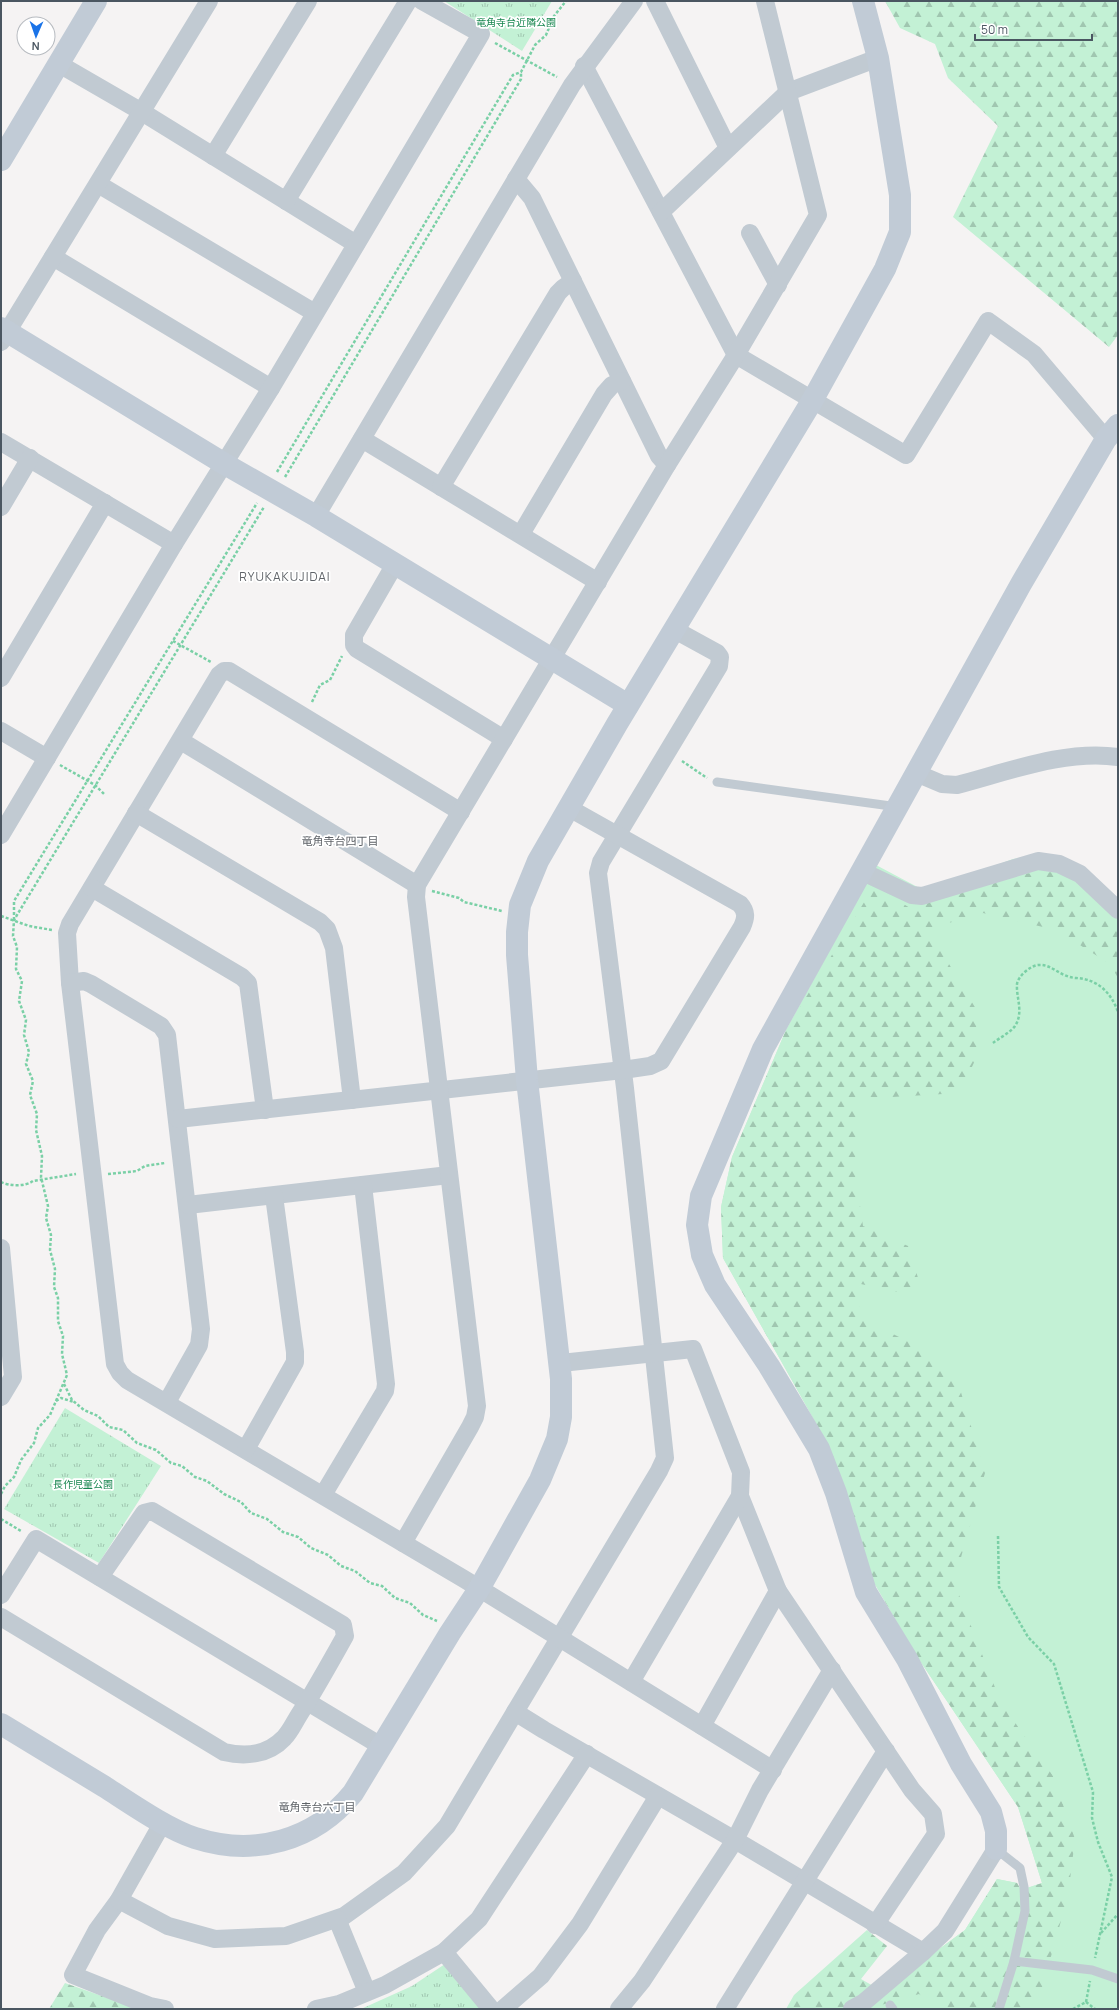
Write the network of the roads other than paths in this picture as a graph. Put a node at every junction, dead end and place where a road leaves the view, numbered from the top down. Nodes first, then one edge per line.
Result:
1 (96, 1) edge
2 (209, 1) edge
3 (308, 1) edge
4 (408, 1) edge
5 (422, 1) edge
6 (634, 1) edge
7 (655, 1) edge
8 (765, 1) edge
9 (863, 1) edge
10 (878, 58) junction
11 (59, 64) junction
12 (584, 66) junction
13 (788, 92) junction
14 (142, 112) junction
15 (728, 148) junction
16 (213, 156) junction
17 (1, 160) edge
18 (516, 179) junction
19 (98, 184) junction
20 (286, 201) junction
21 (661, 212) junction
22 (750, 233) dead end
23 (356, 244) junction
24 (53, 257) junction
25 (573, 281) junction
26 (778, 285) junction
27 (315, 313) junction
28 (3, 334) edge
29 (736, 355) junction
30 (622, 381) junction
31 (271, 388) junction
32 (812, 401) junction
33 (1114, 438) edge
34 (362, 439) junction
35 (1, 442) edge
36 (30, 458) junction
37 (223, 463) junction
38 (667, 465) junction
39 (441, 487) junction
40 (105, 503) junction
41 (1, 507) edge
42 (316, 516) junction
43 (521, 534) junction
44 (174, 544) junction
45 (395, 564) junction
46 (598, 582) junction
47 (675, 630) junction
48 (553, 659) junction
49 (1, 678) edge
50 (628, 705) junction
51 (1, 731) edge
52 (504, 739) junction
53 (181, 741) junction
54 (1118, 757) edge
55 (47, 758) junction
56 (916, 773) junction
57 (714, 781) road end
58 (898, 806) junction
59 (569, 808) junction
60 (461, 812) junction
61 (136, 813) junction
62 (1, 835) edge
63 (618, 836) junction
64 (861, 872) junction
65 (417, 885) junction
66 (92, 888) junction
67 (1118, 910) edge
68 (70, 982) junction
69 (622, 1070) junction
70 (527, 1080) junction
71 (439, 1091) junction
72 (352, 1100) junction
73 (265, 1110) junction
74 (178, 1120) junction
75 (449, 1175) junction
76 (363, 1185) junction
77 (274, 1196) junction
78 (188, 1205) junction
79 (1, 1248) edge
80 (654, 1353) junction
81 (561, 1363) junction
82 (1, 1397) edge
83 (167, 1402) junction
84 (246, 1449) junction
85 (323, 1495) junction
86 (740, 1496) junction
87 (403, 1543) junction
88 (100, 1577) junction
89 (479, 1588) junction
90 (778, 1591) junction
91 (1, 1595) edge
92 (1, 1616) edge
93 (558, 1637) junction
94 (832, 1670) junction
95 (632, 1682) junction
96 (307, 1703) junction
97 (515, 1712) junction
98 (1, 1724) edge
99 (702, 1726) junction
100 (381, 1746) junction
101 (886, 1750) junction
102 (587, 1754) junction
103 (773, 1770) junction
104 (658, 1796) junction
105 (163, 1822) junction
106 (735, 1840) junction
107 (996, 1849) junction
108 (804, 1882) junction
109 (119, 1900) junction
110 (337, 1918) junction
111 (875, 1925) junction
112 (444, 1952) junction
113 (923, 1952) junction
114 (1014, 1962) junction
115 (1118, 1979) edge
116 (367, 1992) junction
117 (1004, 1996) junction
118 (164, 2009) edge
119 (316, 2009) edge
120 (491, 2009) edge
121 (503, 2009) edge
122 (619, 2009) edge
123 (724, 2009) edge
124 (852, 2009) edge
125 (999, 2009) edge
126 (1005, 2009) edge

1 - 11 street
2 - 14 street
3 - 16 street
4 - 20 street
5 - 23 street
6 - 12 street
7 - 15 street
8 - 13 street
9 - 10 street
10 - 13 street
10 - 32 street
11 - 14 street
11 - 17 street
12 - 18 street
12 - 21 street
13 - 15 street
13 - 26 street
14 - 16 street
14 - 19 street
15 - 21 street
16 - 20 street
18 - 25 street
18 - 34 street
19 - 24 street
19 - 27 street
20 - 23 street
21 - 29 street
22 - 26 street
23 - 27 street
24 - 28 street
24 - 31 street
25 - 30 street
25 - 39 street
26 - 29 street
27 - 31 street
28 - 37 street
29 - 32 street
29 - 38 street
30 - 38 street
30 - 43 street
31 - 37 street
32 - 33 street
32 - 47 street
33 - 56 street
34 - 39 street
34 - 42 street
35 - 36 street
36 - 40 street
36 - 41 street
37 - 42 street
37 - 44 street
38 - 46 street
39 - 43 street
40 - 44 street
40 - 49 street
42 - 45 street
43 - 46 street
44 - 55 street
45 - 48 street
45 - 52 street
46 - 48 street
47 - 50 street
47 - 63 street
48 - 50 street
48 - 52 street
50 - 59 street
51 - 55 street
52 - 60 street
53 - 60 street
53 - 61 street
53 - 65 street
54 - 56 street
55 - 62 street
56 - 58 street
57 - 58 lane
58 - 64 street
59 - 63 street
59 - 70 street
60 - 65 street
61 - 66 street
61 - 72 street
63 - 69 street
63 - 69 street
64 - 67 street
64 - 107 street
65 - 71 street
66 - 68 street
66 - 73 street
68 - 74 street
68 - 83 street
69 - 70 street
69 - 80 street
70 - 71 street
70 - 81 street
71 - 72 street
71 - 75 street
72 - 73 street
73 - 74 street
74 - 78 street
75 - 76 street
75 - 87 street
76 - 77 street
76 - 85 street
77 - 78 street
77 - 84 street
78 - 83 street
79 - 82 street
80 - 81 street
80 - 86 street
80 - 93 street
81 - 89 street
83 - 84 street
84 - 85 street
85 - 87 street
86 - 90 street
86 - 95 street
87 - 89 street
88 - 91 street
88 - 96 street
88 - 96 street
89 - 93 street
89 - 100 street
90 - 94 street
90 - 99 street
92 - 96 street
93 - 95 street
93 - 97 street
94 - 101 street
94 - 103 street
95 - 99 street
96 - 100 street
97 - 102 street
97 - 110 street
98 - 105 street
99 - 103 street
100 - 105 street
101 - 108 street
101 - 111 street
102 - 104 street
102 - 112 street
103 - 106 street
104 - 106 street
104 - 121 street
105 - 109 street
106 - 108 street
106 - 122 street
107 - 113 street
107 - 114 lane
108 - 111 street
108 - 123 street
109 - 110 street
109 - 118 street
110 - 116 street
111 - 113 street
112 - 116 street
112 - 120 street
113 - 124 street
114 - 115 lane
114 - 117 lane
116 - 119 street
117 - 125 lane
117 - 126 lane

